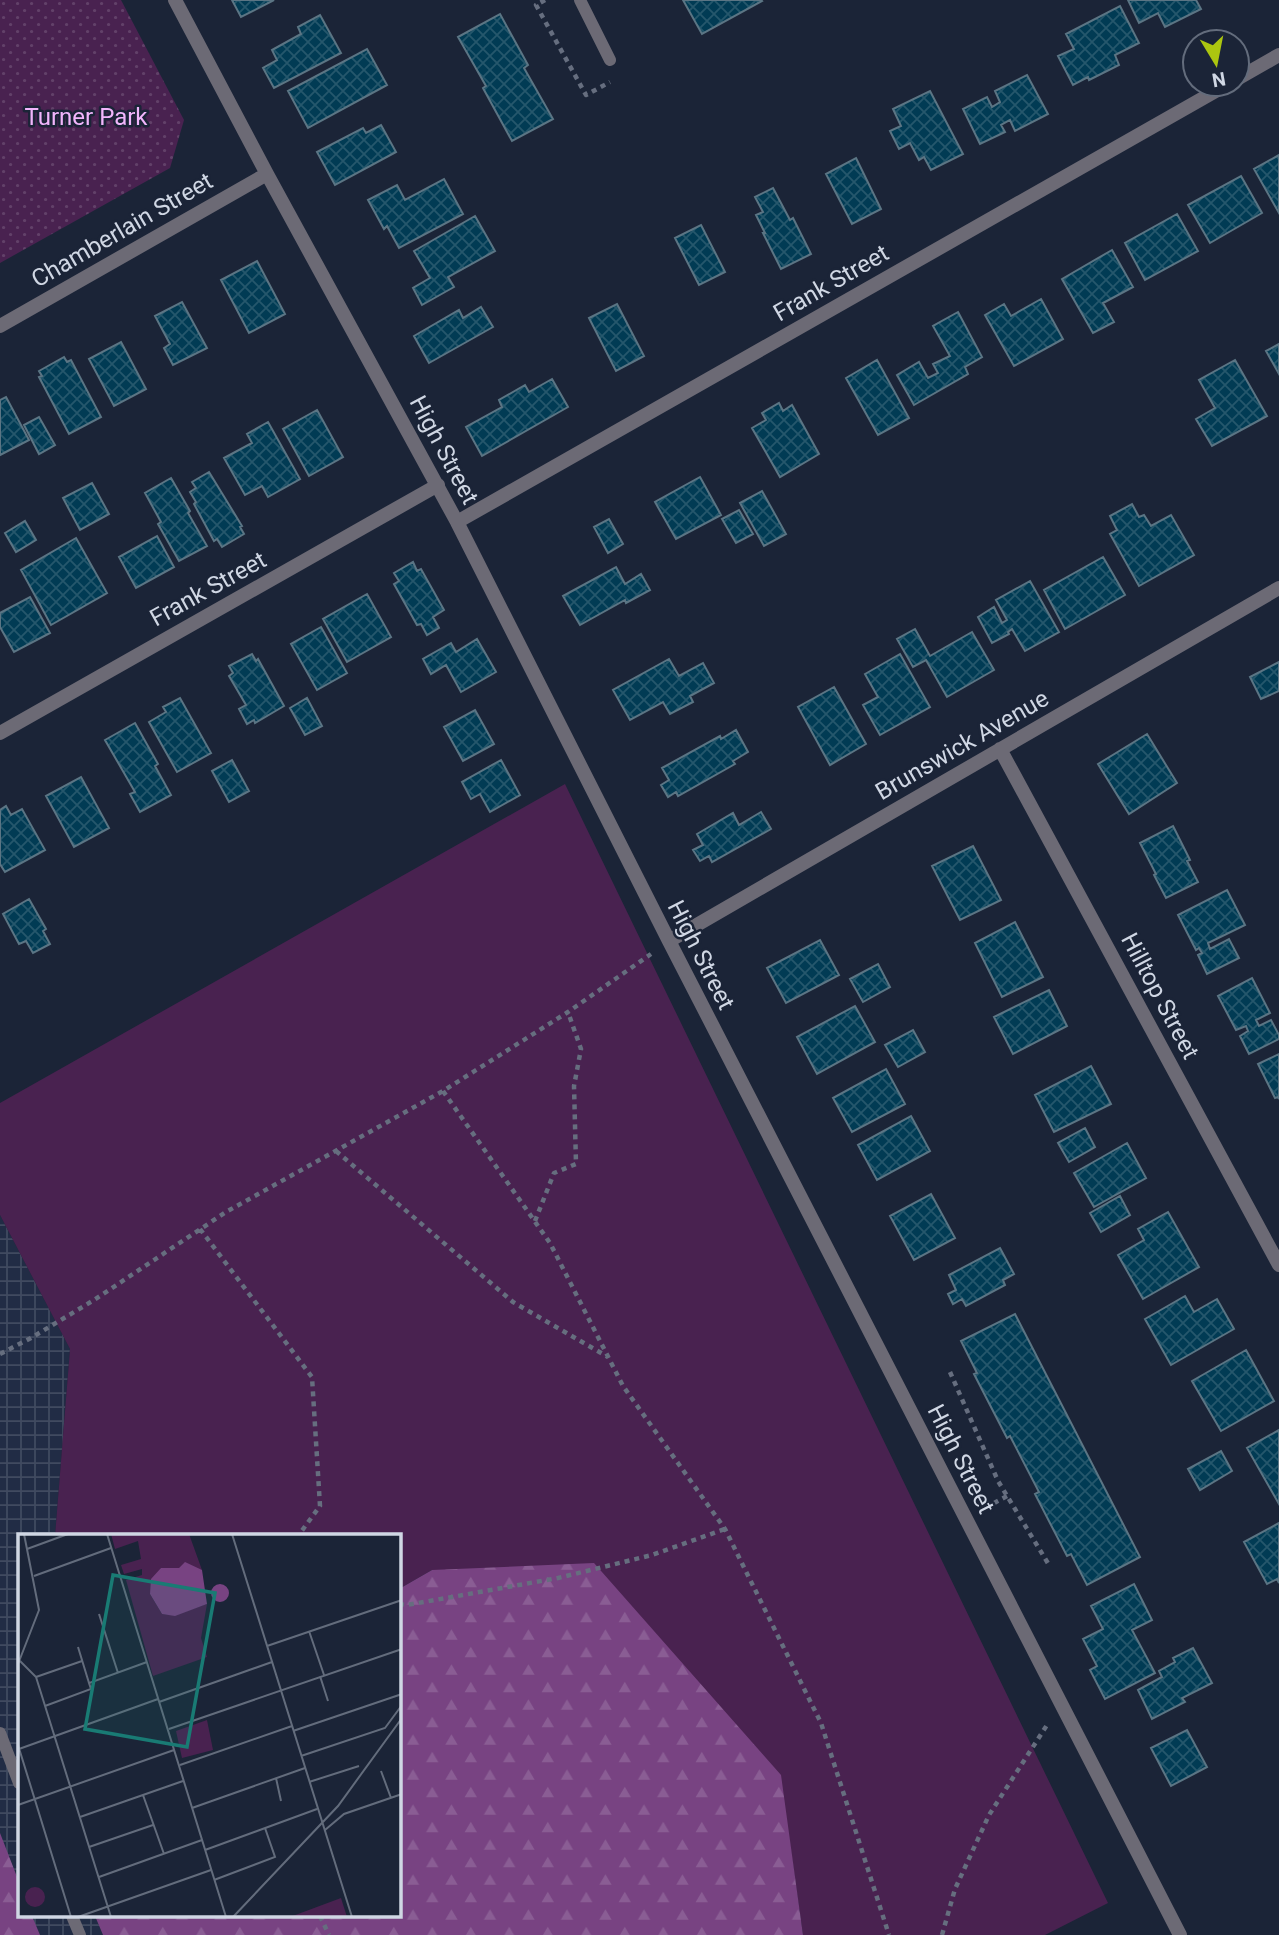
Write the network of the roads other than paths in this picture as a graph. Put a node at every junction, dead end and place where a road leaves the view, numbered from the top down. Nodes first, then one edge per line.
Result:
1 (175, 0) edge
2 (580, 0) edge
3 (1279, 55) edge
4 (610, 60) dead end
5 (1251, 71) edge
6 (1203, 98) edge
7 (267, 174) junction
8 (0, 326) edge
9 (438, 485) junction
10 (457, 522) junction
11 (1279, 588) edge
12 (0, 733) edge
13 (1000, 749) junction
14 (668, 941) junction
15 (1279, 1265) edge
16 (0, 1733) edge
17 (18, 1780) edge
18 (73, 1918) edge
19 (79, 1935) edge
20 (1180, 1935) edge

1 - 7 street, High Street
2 - 4 lane
3 - 5 street
6 - 10 street, Frank Street
7 - 8 street, Chamberlain Street
7 - 9 street, High Street
9 - 10 street, High Street
9 - 12 street, Frank Street
10 - 14 street, High Street
11 - 13 street, Brunswick Avenue
13 - 14 street, Brunswick Avenue
13 - 15 street, Hilltop Street
14 - 20 street, High Street
16 - 17 lane
18 - 19 lane

